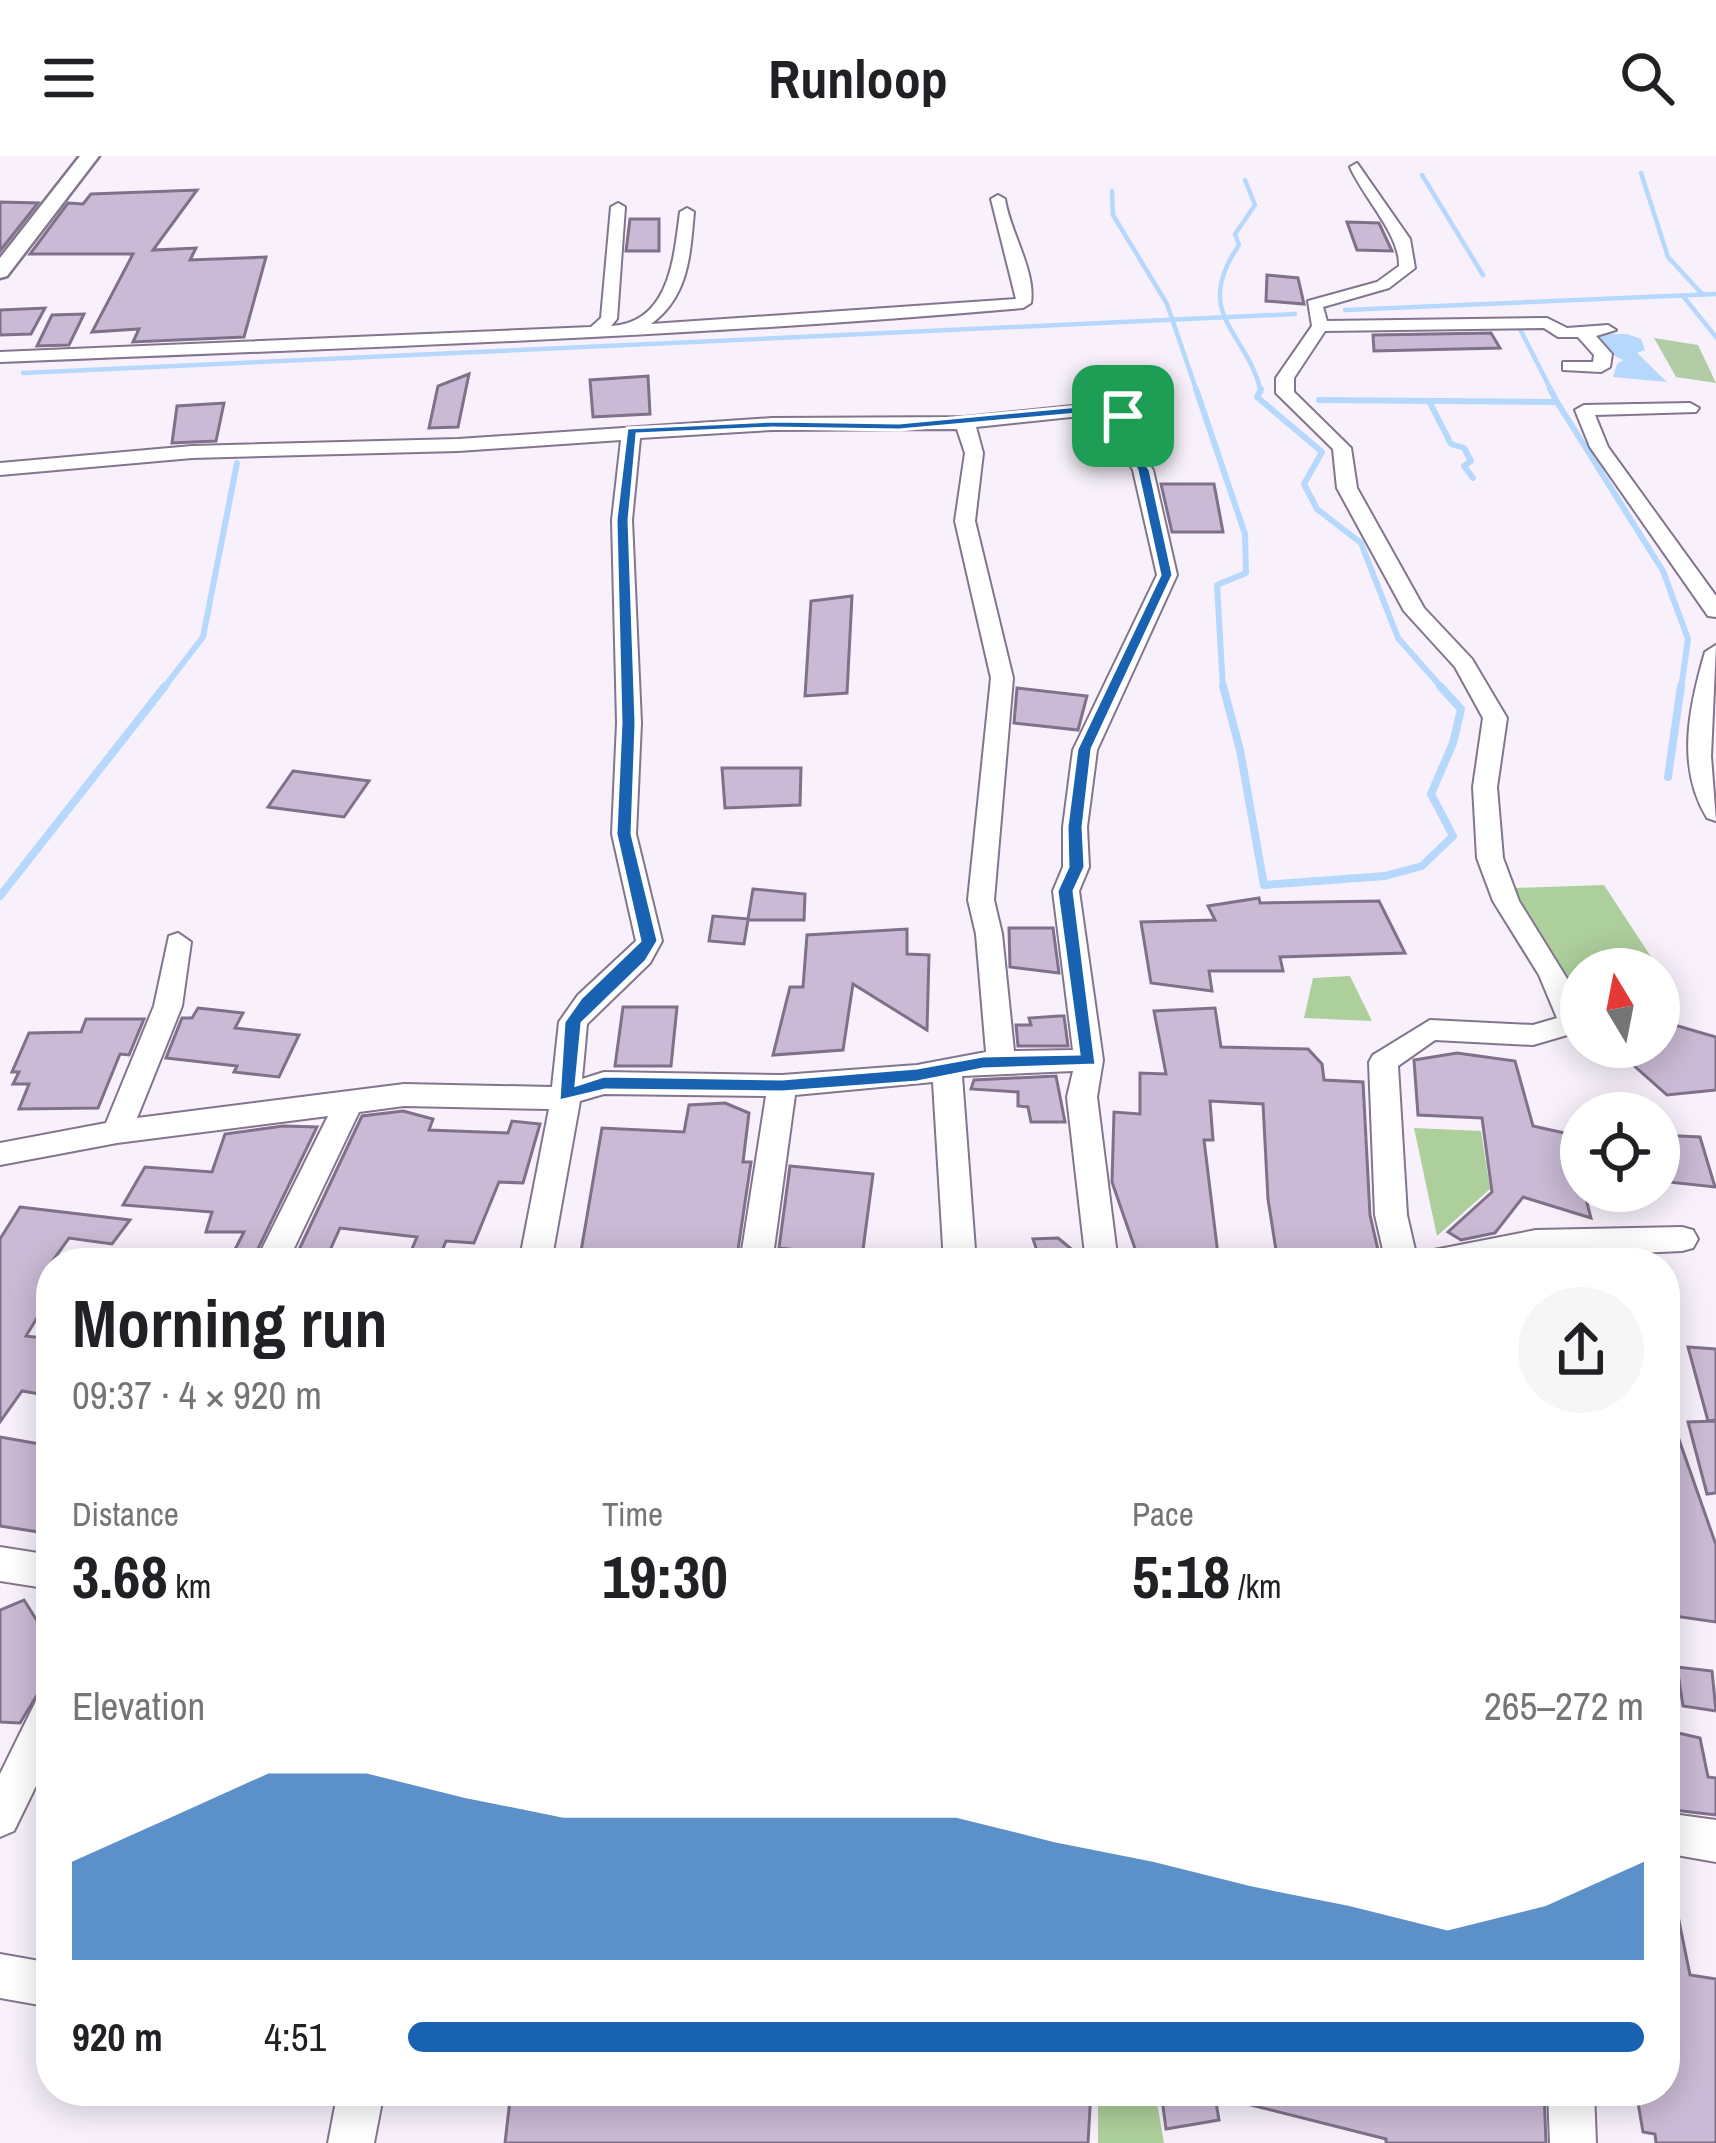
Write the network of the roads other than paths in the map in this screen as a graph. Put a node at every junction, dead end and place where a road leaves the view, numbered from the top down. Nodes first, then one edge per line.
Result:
1 (90, 156) edge
2 (1357, 167) dead end
3 (998, 200) dead end
4 (618, 207) dead end
5 (687, 212) dead end
6 (0, 272) edge
7 (1320, 326) junction
8 (633, 327) junction
9 (599, 328) junction
10 (1608, 330) dead end
11 (1583, 332) junction
12 (0, 357) edge
13 (1569, 366) dead end
14 (1690, 407) dead end
15 (965, 423) junction
16 (631, 431) junction
17 (0, 469) edge
18 (1716, 611) edge
19 (1716, 652) edge
20 (1716, 813) edge
21 (178, 942) dead end
22 (1089, 1060) junction
23 (1001, 1061) junction
24 (946, 1068) junction
25 (782, 1085) junction
26 (566, 1096) junction
27 (350, 1100) junction
28 (117, 1132) junction
29 (1, 1156) edge
30 (1682, 1240) dead end
31 (278, 1248) edge
32 (539, 1248) edge
33 (758, 1248) edge
34 (958, 1248) edge
35 (1100, 1248) edge
36 (1398, 1248) edge
37 (1507, 1248) edge
38 (0, 1564) edge
39 (36, 1570) edge
40 (36, 1744) edge
41 (0, 1817) edge
42 (1680, 1835) edge
43 (1716, 1841) edge
44 (0, 1976) edge
45 (36, 1982) edge
46 (358, 2106) edge
47 (1572, 2106) edge
48 (351, 2143) edge
49 (1574, 2143) edge

1 - 6 street
2 - 7 street
3 - 8 street
4 - 9 street
5 - 8 street
7 - 11 street
7 - 36 street
8 - 9 street
9 - 12 street
10 - 11 street
11 - 13 street
14 - 18 street
15 - 16 street
15 - 22 street
15 - 23 street
16 - 17 street
16 - 26 street
19 - 20 street
21 - 28 street
22 - 23 street
22 - 35 street
23 - 24 street
24 - 25 street
24 - 34 street
25 - 26 street
25 - 33 street
26 - 27 street
26 - 32 street
27 - 28 street
27 - 31 street
28 - 29 street
30 - 37 street
38 - 39 street
40 - 41 street
42 - 43 street
44 - 45 street
46 - 48 street
47 - 49 street

